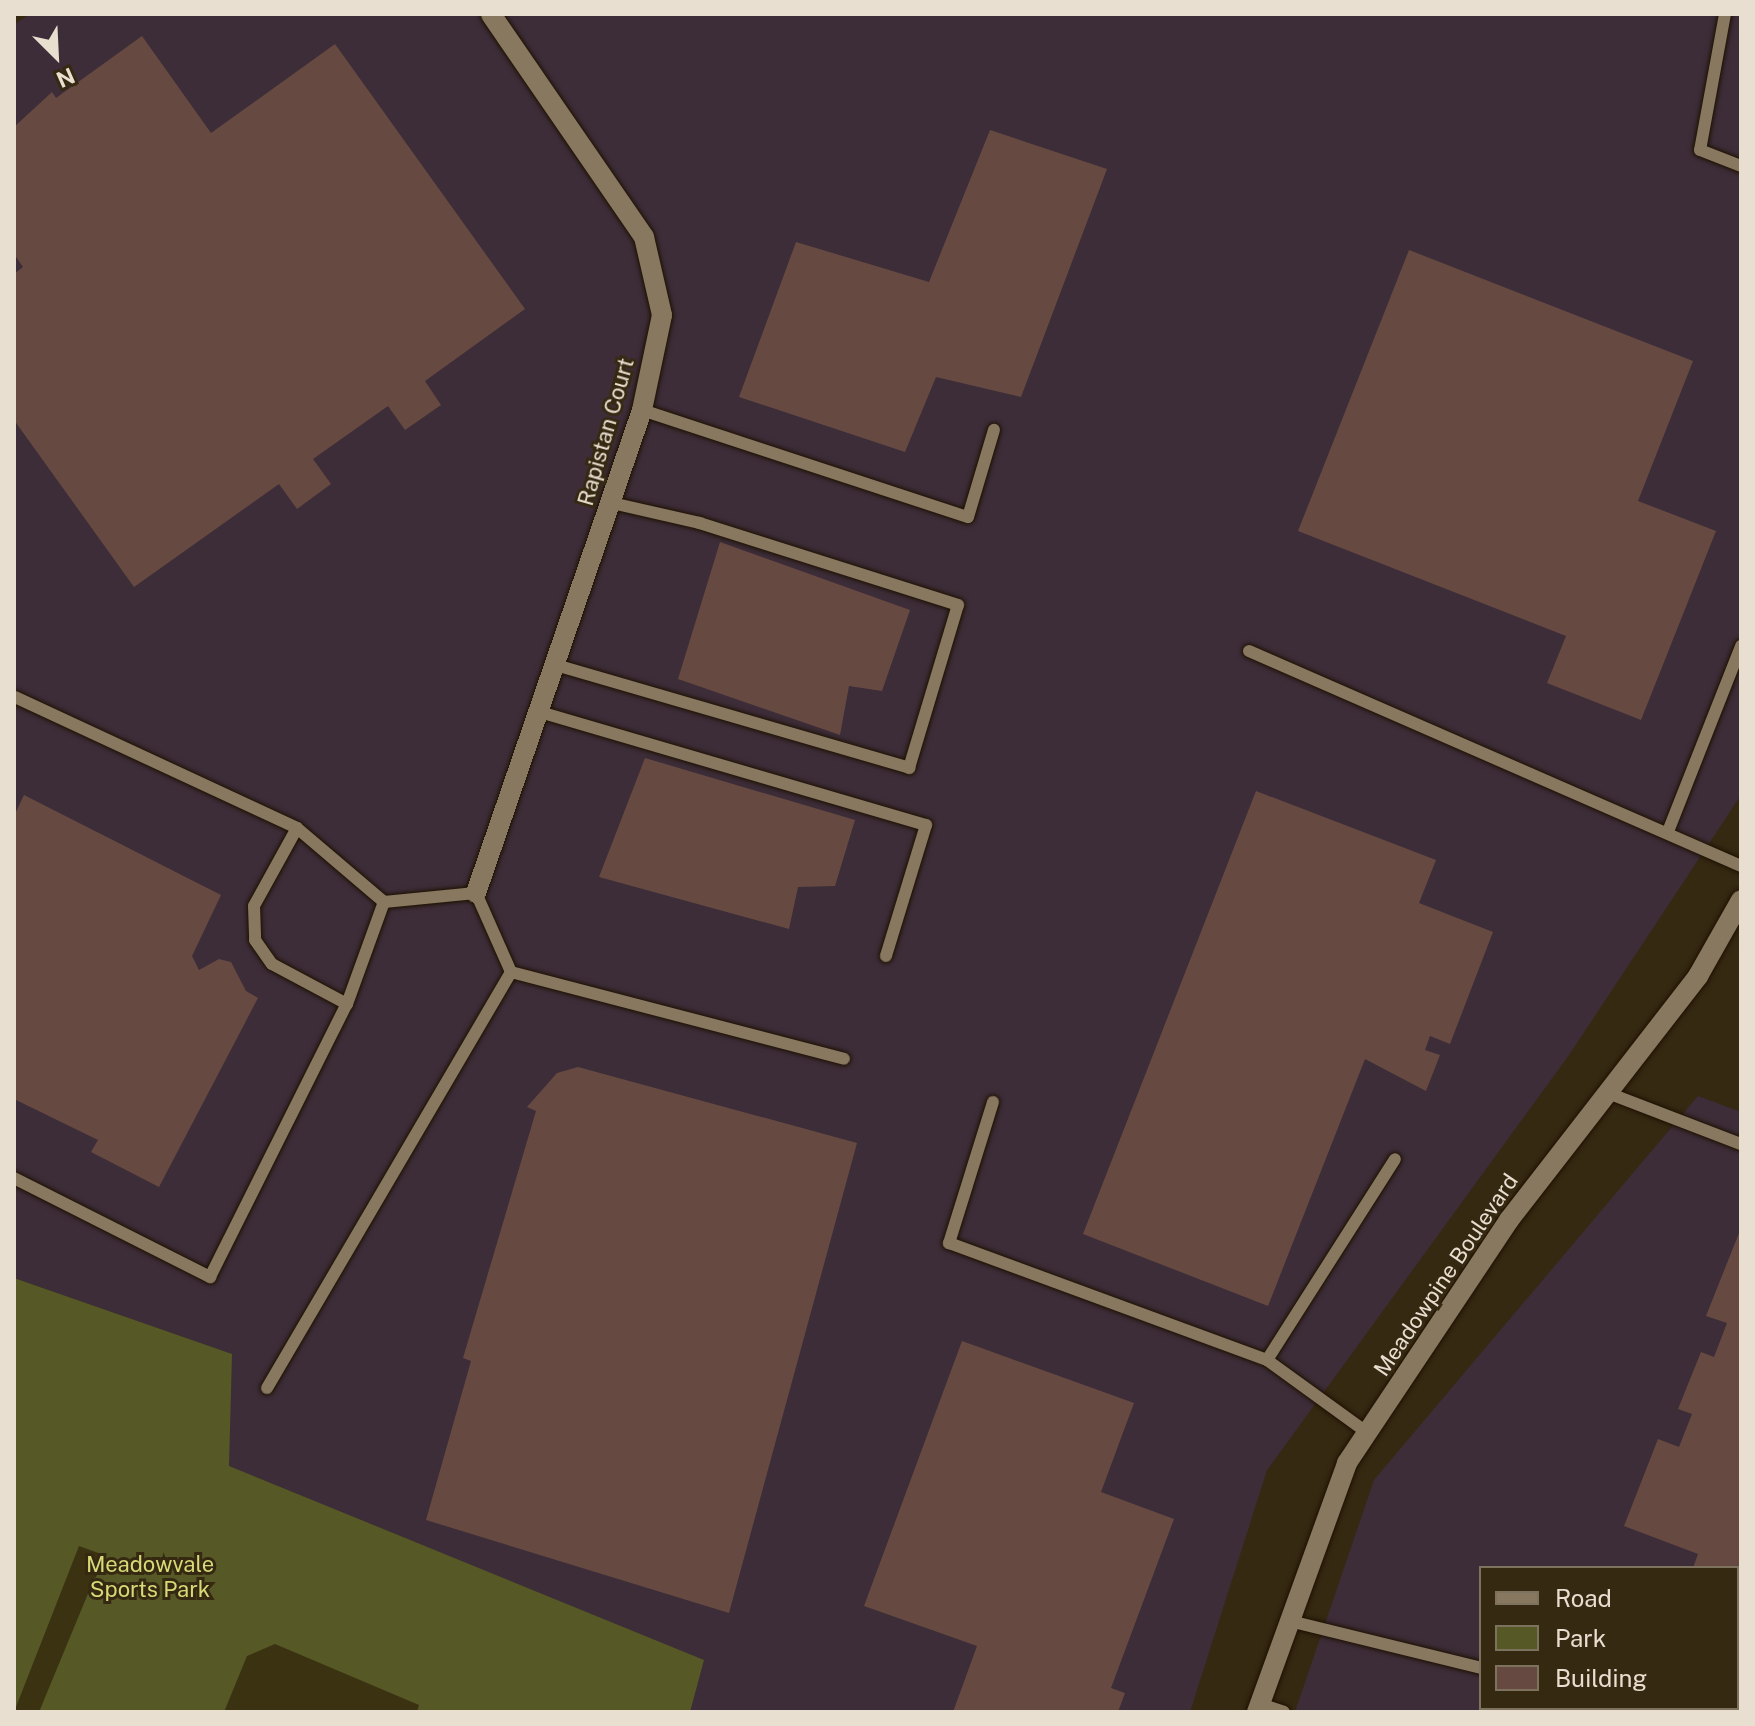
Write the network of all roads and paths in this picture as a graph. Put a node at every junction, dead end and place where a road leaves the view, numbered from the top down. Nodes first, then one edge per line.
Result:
1 (491, 14) edge
2 (1725, 14) edge
3 (1741, 166) edge
4 (642, 410) junction
5 (994, 430) dead end
6 (612, 503) junction
7 (1741, 646) edge
8 (1249, 651) dead end
9 (559, 666) junction
10 (15, 697) edge
11 (543, 713) junction
12 (297, 828) junction
13 (1669, 829) junction
14 (1741, 866) edge
15 (476, 893) junction
16 (1741, 900) edge
17 (384, 902) junction
18 (886, 956) dead end
19 (511, 972) junction
20 (347, 1004) junction
21 (844, 1059) dead end
22 (1608, 1093) junction
23 (993, 1102) dead end
24 (1741, 1144) edge
25 (1395, 1159) dead end
26 (14, 1178) edge
27 (1267, 1360) junction
28 (267, 1388) dead end
29 (1368, 1433) junction
30 (1290, 1621) junction
31 (1479, 1668) edge
32 (1258, 1708) edge
33 (1284, 1712) edge

1 - 4 street, Rapistan Court
2 - 3 lane
4 - 5 lane
4 - 6 street, Rapistan Court
6 - 9 street, Rapistan Court
6 - 9 lane
7 - 13 lane
8 - 13 lane
9 - 11 street, Rapistan Court
10 - 12 lane
11 - 15 street, Rapistan Court
11 - 18 lane
12 - 17 lane
12 - 20 lane
13 - 14 lane
15 - 17 lane
15 - 19 lane
16 - 22 street, Meadowpine Boulevard
17 - 20 lane
19 - 21 lane
19 - 28 lane
20 - 26 lane
22 - 24 lane
22 - 29 street, Meadowpine Boulevard
23 - 27 lane
25 - 27 lane
27 - 29 lane
29 - 30 street, Meadowpine Boulevard
30 - 31 lane
30 - 32 street, Meadowpine Boulevard
32 - 33 lane

